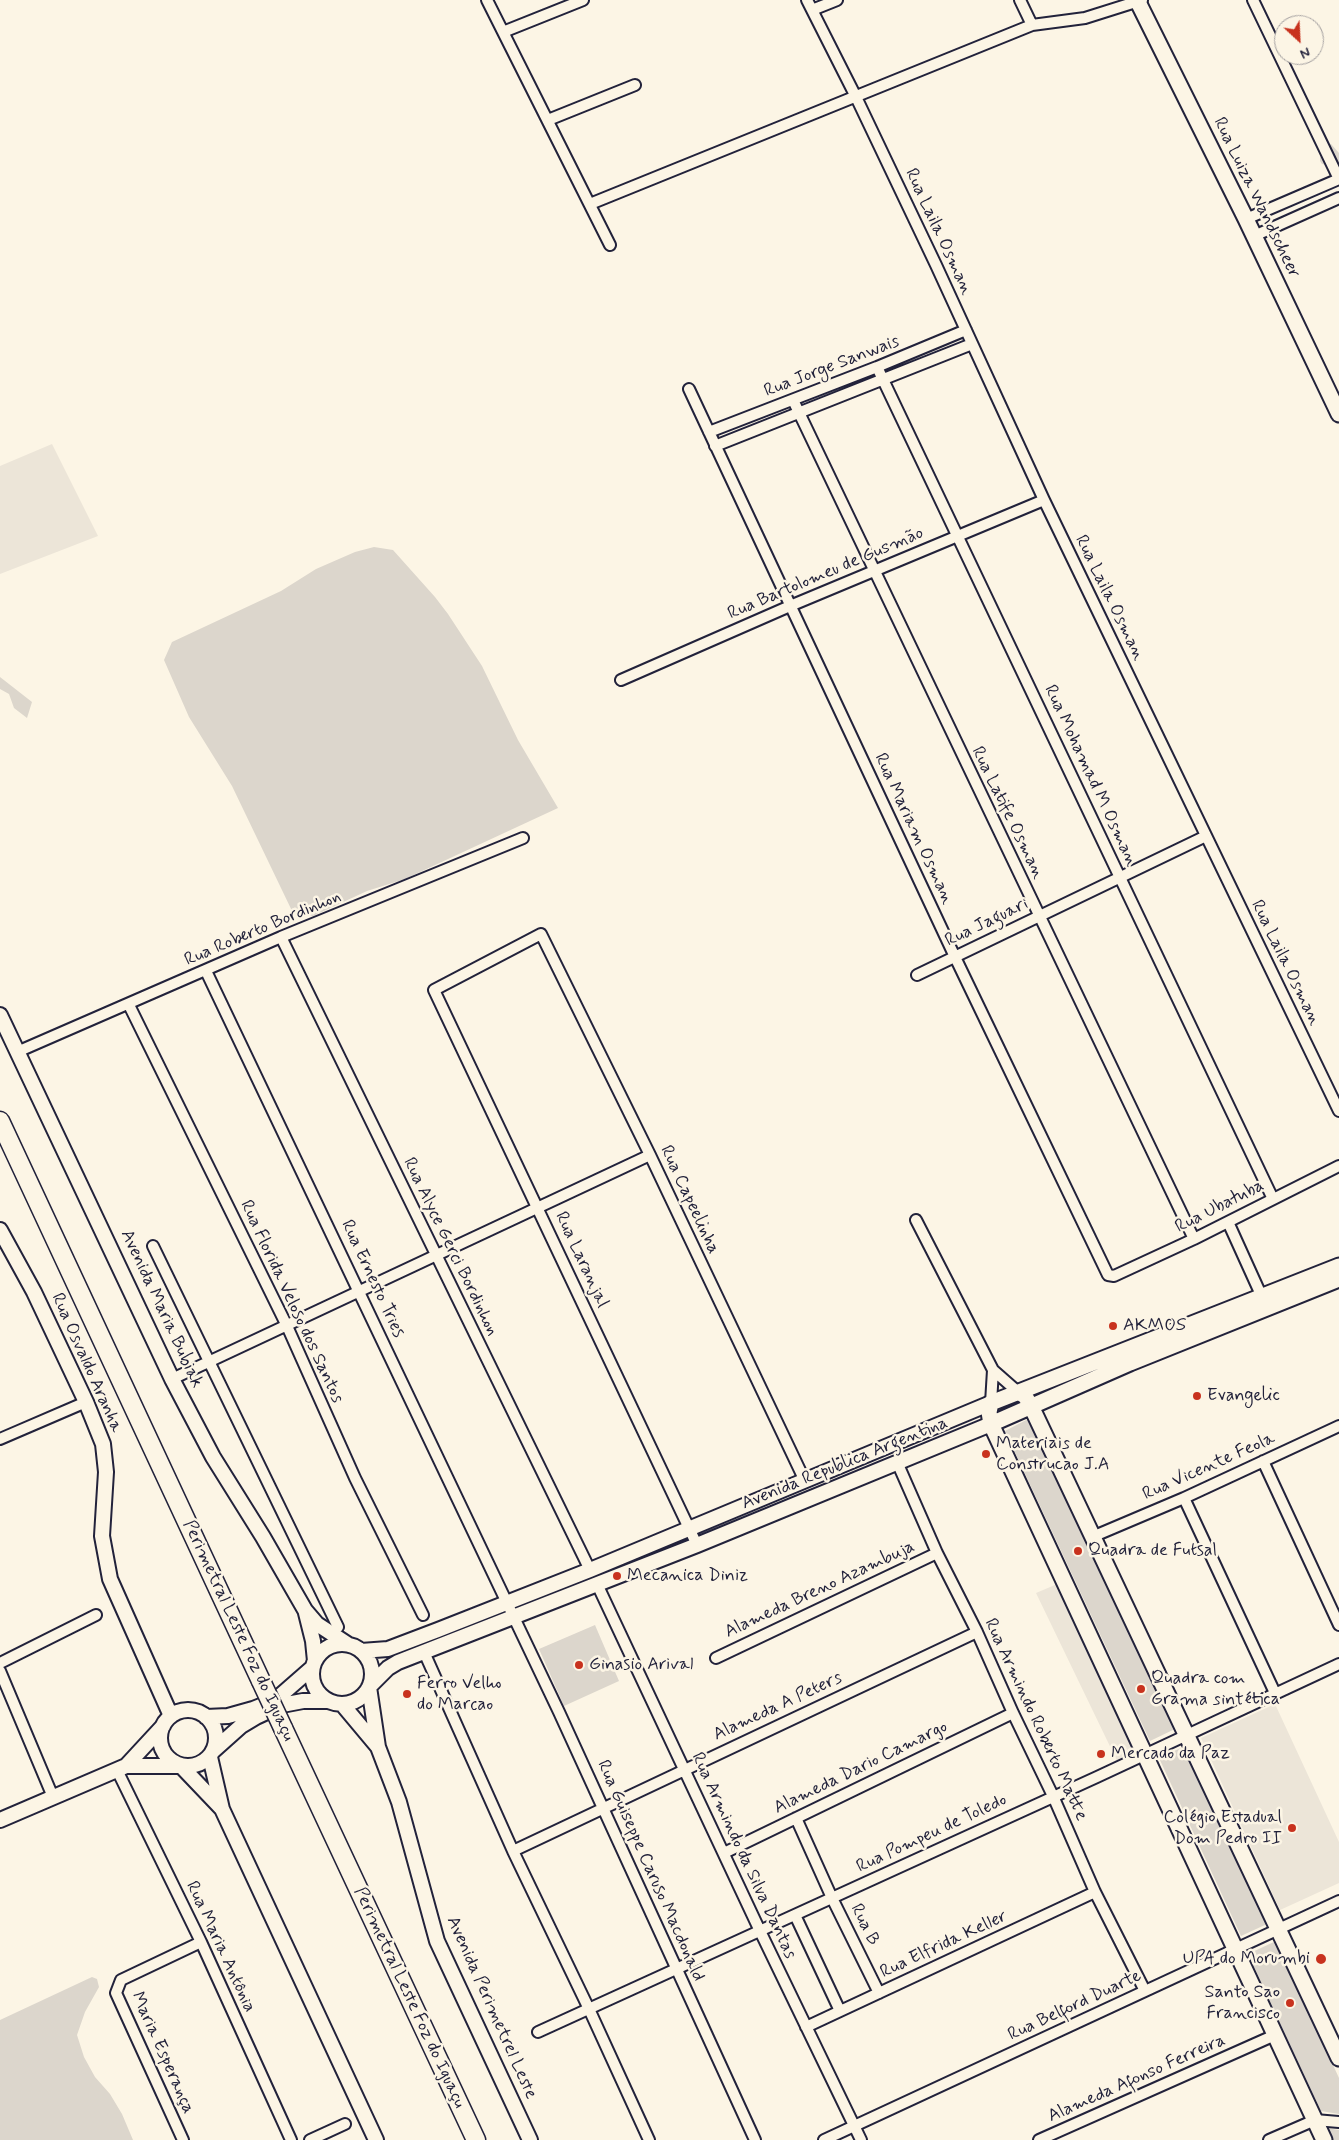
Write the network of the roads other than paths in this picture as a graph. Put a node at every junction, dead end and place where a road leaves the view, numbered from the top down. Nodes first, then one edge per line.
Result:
1 (487, 0) edge
2 (584, 0) edge
3 (807, 0) edge
4 (837, 0) edge
5 (1020, 0) edge
6 (1253, 0) edge
7 (1139, 1) edge
8 (812, 10) junction
9 (1032, 25) junction
10 (503, 32) junction
11 (635, 85) dead end
12 (856, 97) junction
13 (548, 120) junction
14 (1339, 179) edge
15 (1339, 198) edge
16 (590, 204) junction
17 (1246, 219) junction
18 (1254, 236) junction
19 (610, 244) dead end
20 (966, 330) junction
21 (972, 344) junction
22 (877, 368) junction
23 (883, 380) junction
24 (689, 389) dead end
25 (793, 400) junction
26 (797, 412) junction
27 (1339, 414) edge
28 (709, 432) junction
29 (715, 446) junction
30 (1044, 500) junction
31 (958, 536) junction
32 (874, 571) junction
33 (790, 606) junction
34 (621, 680) dead end
35 (1206, 836) junction
36 (523, 838) dead end
37 (1120, 877) junction
38 (1039, 916) junction
39 (281, 938) junction
40 (955, 957) junction
41 (206, 970) junction
42 (917, 975) dead end
43 (434, 990) joint
44 (129, 1004) junction
45 (0, 1015) edge
46 (18, 1052) junction
47 (1339, 1111) edge
48 (0, 1121) edge
49 (650, 1155) junction
50 (1339, 1166) edge
51 (1273, 1199) junction
52 (538, 1208) junction
53 (916, 1220) dead end
54 (1228, 1222) junction
55 (0, 1230) edge
56 (1194, 1239) junction
57 (153, 1246) dead end
58 (436, 1256) junction
59 (1339, 1266) edge
60 (1114, 1276) joint
61 (1339, 1279) edge
62 (360, 1292) junction
63 (1262, 1297) junction
64 (287, 1326) junction
65 (209, 1363) junction
66 (993, 1370) junction
67 (172, 1380) junction
68 (1018, 1392) junction
69 (86, 1402) junction
70 (991, 1403) junction
71 (1031, 1406) junction
72 (991, 1424) junction
73 (1339, 1426) edge
74 (0, 1438) edge
75 (1263, 1461) junction
76 (897, 1462) junction
77 (804, 1481) junction
78 (1184, 1498) junction
79 (689, 1529) junction
80 (1092, 1537) junction
81 (697, 1545) junction
82 (937, 1553) junction
83 (590, 1570) junction
84 (597, 1584) junction
85 (506, 1602) junction
86 (305, 1610) junction
87 (96, 1615) dead end
88 (423, 1615) dead end
89 (513, 1617) junction
90 (1339, 1625) edge
91 (338, 1627) dead end
92 (977, 1632) junction
93 (355, 1648) junction
94 (424, 1652) junction
95 (716, 1658) dead end
96 (0, 1663) edge
97 (314, 1664) junction
98 (1339, 1664) edge
99 (0, 1671) edge
100 (369, 1688) junction
101 (1275, 1694) junction
102 (335, 1703) junction
103 (1012, 1713) junction
104 (206, 1717) junction
105 (167, 1721) junction
106 (1185, 1735) junction
107 (378, 1747) junction
108 (1146, 1753) junction
109 (211, 1754) junction
110 (181, 1766) junction
111 (121, 1768) junction
112 (684, 1769) junction
113 (1053, 1796) junction
114 (53, 1797) junction
115 (222, 1809) junction
116 (604, 1809) junction
117 (796, 1818) junction
118 (0, 1820) edge
119 (513, 1851) junction
120 (724, 1853) junction
121 (1095, 1892) junction
122 (832, 1898) junction
123 (1339, 1901) edge
124 (795, 1915) junction
125 (1277, 1930) junction
126 (760, 1931) junction
127 (201, 1942) junction
128 (1236, 1949) junction
129 (676, 1968) junction
130 (1145, 1991) junction
131 (879, 1994) junction
132 (589, 2009) junction
133 (840, 2011) junction
134 (806, 2027) junction
135 (538, 2032) dead end
136 (1275, 2035) junction
137 (1339, 2058) edge
138 (1315, 2120) junction
139 (1339, 2122) edge
140 (345, 2124) dead end
141 (854, 2126) junction
142 (470, 2136) edge
143 (184, 2140) edge
144 (291, 2140) edge
145 (310, 2140) edge
146 (376, 2140) edge
147 (530, 2140) edge
148 (649, 2140) edge
149 (755, 2140) edge
150 (824, 2140) edge
151 (861, 2140) edge
152 (1039, 2140) edge
153 (1270, 2140) edge
154 (1324, 2140) edge

1 - 10 street
2 - 10 street
3 - 8 street, Rua Laila Osman
4 - 8 street
5 - 9 street
6 - 14 street
7 - 9 street
7 - 17 main road, Rua Luiza Wandscheer
8 - 12 street, Rua Laila Osman
9 - 12 street
10 - 13 street
11 - 13 street
12 - 16 street
12 - 20 street, Rua Laila Osman
13 - 16 street
14 - 17 street
15 - 18 street
16 - 19 street
17 - 18 main road, Rua Luiza Wandscheer
18 - 27 main road, Rua Luiza Wandscheer
20 - 21 street, Rua Laila Osman
20 - 22 street, Rua Jorge Sanwais
21 - 23 street, Rua Jorge Sanwais
21 - 30 street, Rua Laila Osman
22 - 23 street, Rua Mohamad M Osman
22 - 25 street, Rua Jorge Sanwais
23 - 26 street, Rua Jorge Sanwais
23 - 31 street, Rua Mohamad M Osman
24 - 28 street, Rua Mariam Osman
25 - 26 street, Rua Latife Osman
25 - 28 street, Rua Jorge Sanwais
26 - 29 street, Rua Jorge Sanwais
26 - 32 street, Rua Latife Osman
28 - 29 street, Rua Mariam Osman
29 - 33 street, Rua Mariam Osman
30 - 31 street, Rua Bartolomeu de Gusmão
30 - 35 street, Rua Laila Osman
31 - 32 street, Rua Bartolomeu de Gusmão
31 - 37 street, Rua Mohamad M Osman
32 - 33 street, Rua Bartolomeu de Gusmão
32 - 38 street, Rua Latife Osman
33 - 34 street, Rua Bartolomeu de Gusmão
33 - 40 street, Rua Mariam Osman
35 - 37 street, Rua Jaguari
35 - 47 street, Rua Laila Osman
36 - 39 street, Rua Roberto Bordinhon
37 - 38 street, Rua Jaguari
37 - 51 street, Rua Mohamad M Osman
38 - 40 street, Rua Jaguari
38 - 56 street, Rua Latife Osman
39 - 41 street, Rua Roberto Bordinhon
39 - 58 street, Rua Alyce Gerci Bordinhon
40 - 42 street, Rua Jaguari
40 - 60 street, Rua Mariam Osman
41 - 44 street, Rua Roberto Bordinhon
41 - 62 street, Rua Ernesto Tries
43 - 49 street, Rua Capeelinha
43 - 52 street, Rua Laranjal
44 - 46 street, Rua Roberto Bordinhon
44 - 64 street, Rua Florida Veloso dos Santos
45 - 46 street, Avenida Maria Bubiak
46 - 67 street, Avenida Maria Bubiak
48 - 142 highway, Perimetral Leste Foz do Iguaçu, bridge
49 - 52 street
49 - 77 street, Rua Capeelinha
50 - 51 street, Rua Ubatuba
51 - 54 street, Rua Ubatuba
52 - 58 street
52 - 79 street, Rua Laranjal
53 - 66 street
54 - 56 street, Rua Ubatuba
54 - 63 street
55 - 69 street, Rua Osvaldo Aranha
56 - 60 street, Rua Ubatuba
57 - 65 street
58 - 62 street
58 - 83 street, Rua Alyce Gerci Bordinhon
59 - 63 main road, Avenida Republica Argentina
61 - 71 main road, Avenida Republica Argentina
62 - 64 street
62 - 85 street, Rua Ernesto Tries
63 - 68 main road, Avenida Republica Argentina
64 - 65 street
64 - 88 street, Rua Florida Veloso dos Santos
65 - 67 street
65 - 91 street
66 - 68 street
66 - 70 street
67 - 86 street, Avenida Maria Bubiak
68 - 70 main road, Avenida Republica Argentina
68 - 71 main road
69 - 74 street
69 - 105 street, Rua Osvaldo Aranha
70 - 72 main road
70 - 77 street, Avenida Republica Argentina
71 - 72 main road, Avenida Republica Argentina
71 - 80 main road
72 - 76 street, Avenida Republica Argentina
72 - 108 main road
73 - 75 street, Rua Vicente Feola
75 - 78 street, Rua Vicente Feola
75 - 90 street
76 - 81 street, Avenida Republica Argentina
76 - 82 street, Rua Armindo Roberto Matte
77 - 79 street, Avenida Republica Argentina
78 - 80 street, Rua Vicente Feola
78 - 101 street
79 - 81 street, Rua Laranjal
79 - 83 street, Avenida Republica Argentina
80 - 106 main road
81 - 84 street, Avenida Republica Argentina
82 - 92 street, Rua Armindo Roberto Matte
82 - 95 street, Alameda Breno Azambuja
83 - 85 street, Avenida Republica Argentina
84 - 89 street, Avenida Republica Argentina
84 - 112 street, Rua Armindo da Silva Dantas
85 - 89 street, Rua Ernesto Tries
85 - 93 street, Avenida Republica Argentina
86 - 93 street, Avenida Maria Bubiak
86 - 97 street, Avenida Maria Bubiak
87 - 96 street
89 - 94 street, Avenida Republica Argentina
89 - 116 street, Rua Guiseppe Caruso Macdonald
92 - 103 street, Rua Armindo Roberto Matte
92 - 112 street, Alameda A Peters
93 - 97 street
93 - 100 street
94 - 100 street, Avenida Republica Argentina
94 - 119 street
97 - 102 street
97 - 104 street
98 - 101 street, Rua Pompeu de Toledo
99 - 114 street
100 - 102 street
100 - 107 street, Avenida Perimetrel Leste
101 - 106 street, Rua Pompeu de Toledo
102 - 107 street, Avenida Perimetrel Leste
102 - 109 street
103 - 113 street, Rua Armindo Roberto Matte
103 - 117 street, Alameda Dario Camargo
104 - 105 street
104 - 109 street
105 - 110 street
105 - 111 street
106 - 108 street, Rua Pompeu de Toledo
106 - 125 main road
107 - 147 street, Avenida Perimetrel Leste
108 - 113 street, Rua Pompeu de Toledo
108 - 128 main road
109 - 110 street
109 - 115 street
110 - 111 street
110 - 115 street
111 - 114 street
111 - 127 street, Rua Maria Antônia
112 - 116 street, Alameda A Peters
112 - 120 street, Rua Armindo da Silva Dantas
113 - 121 street, Rua Armindo Roberto Matte
113 - 122 street, Rua Pompeu de Toledo
114 - 118 street
115 - 146 street
116 - 119 street, Alameda A Peters
116 - 129 street, Rua Guiseppe Caruso Macdonald
117 - 120 street, Alameda Dario Camargo
117 - 122 street, Rua B
119 - 132 street
120 - 126 street, Rua Armindo da Silva Dantas
121 - 130 street, Rua Armindo Roberto Matte
121 - 131 street, Rua Elfrida Keller
122 - 124 street, Rua Pompeu de Toledo
122 - 131 street, Rua B
123 - 125 street, Rua Belford Duarte
124 - 126 street, Rua Pompeu de Toledo
124 - 133 street, Rua Armindo da Silva Dantas
125 - 128 street, Rua Belford Duarte
125 - 137 main road
126 - 129 street, Rua Pompeu de Toledo
126 - 134 street, Rua Armindo da Silva Dantas
127 - 143 street, Maria Esperança
127 - 144 street, Rua Maria Antônia
128 - 130 street, Rua Belford Duarte
128 - 136 main road
129 - 132 street, Rua Pompeu de Toledo
129 - 149 street, Rua Guiseppe Caruso Macdonald
130 - 141 street, Rua Belford Duarte
131 - 133 street, Rua Elfrida Keller
132 - 135 street, Rua Pompeu de Toledo
132 - 148 street
133 - 134 street, Rua Elfrida Keller
134 - 141 street, Rua Armindo da Silva Dantas
136 - 138 main road
136 - 152 street, Alameda Afonso Ferreira
138 - 139 street
138 - 153 street
138 - 154 main road
140 - 145 street
141 - 150 street, Rua Belford Duarte
141 - 151 street, Rua Armindo da Silva Dantas

